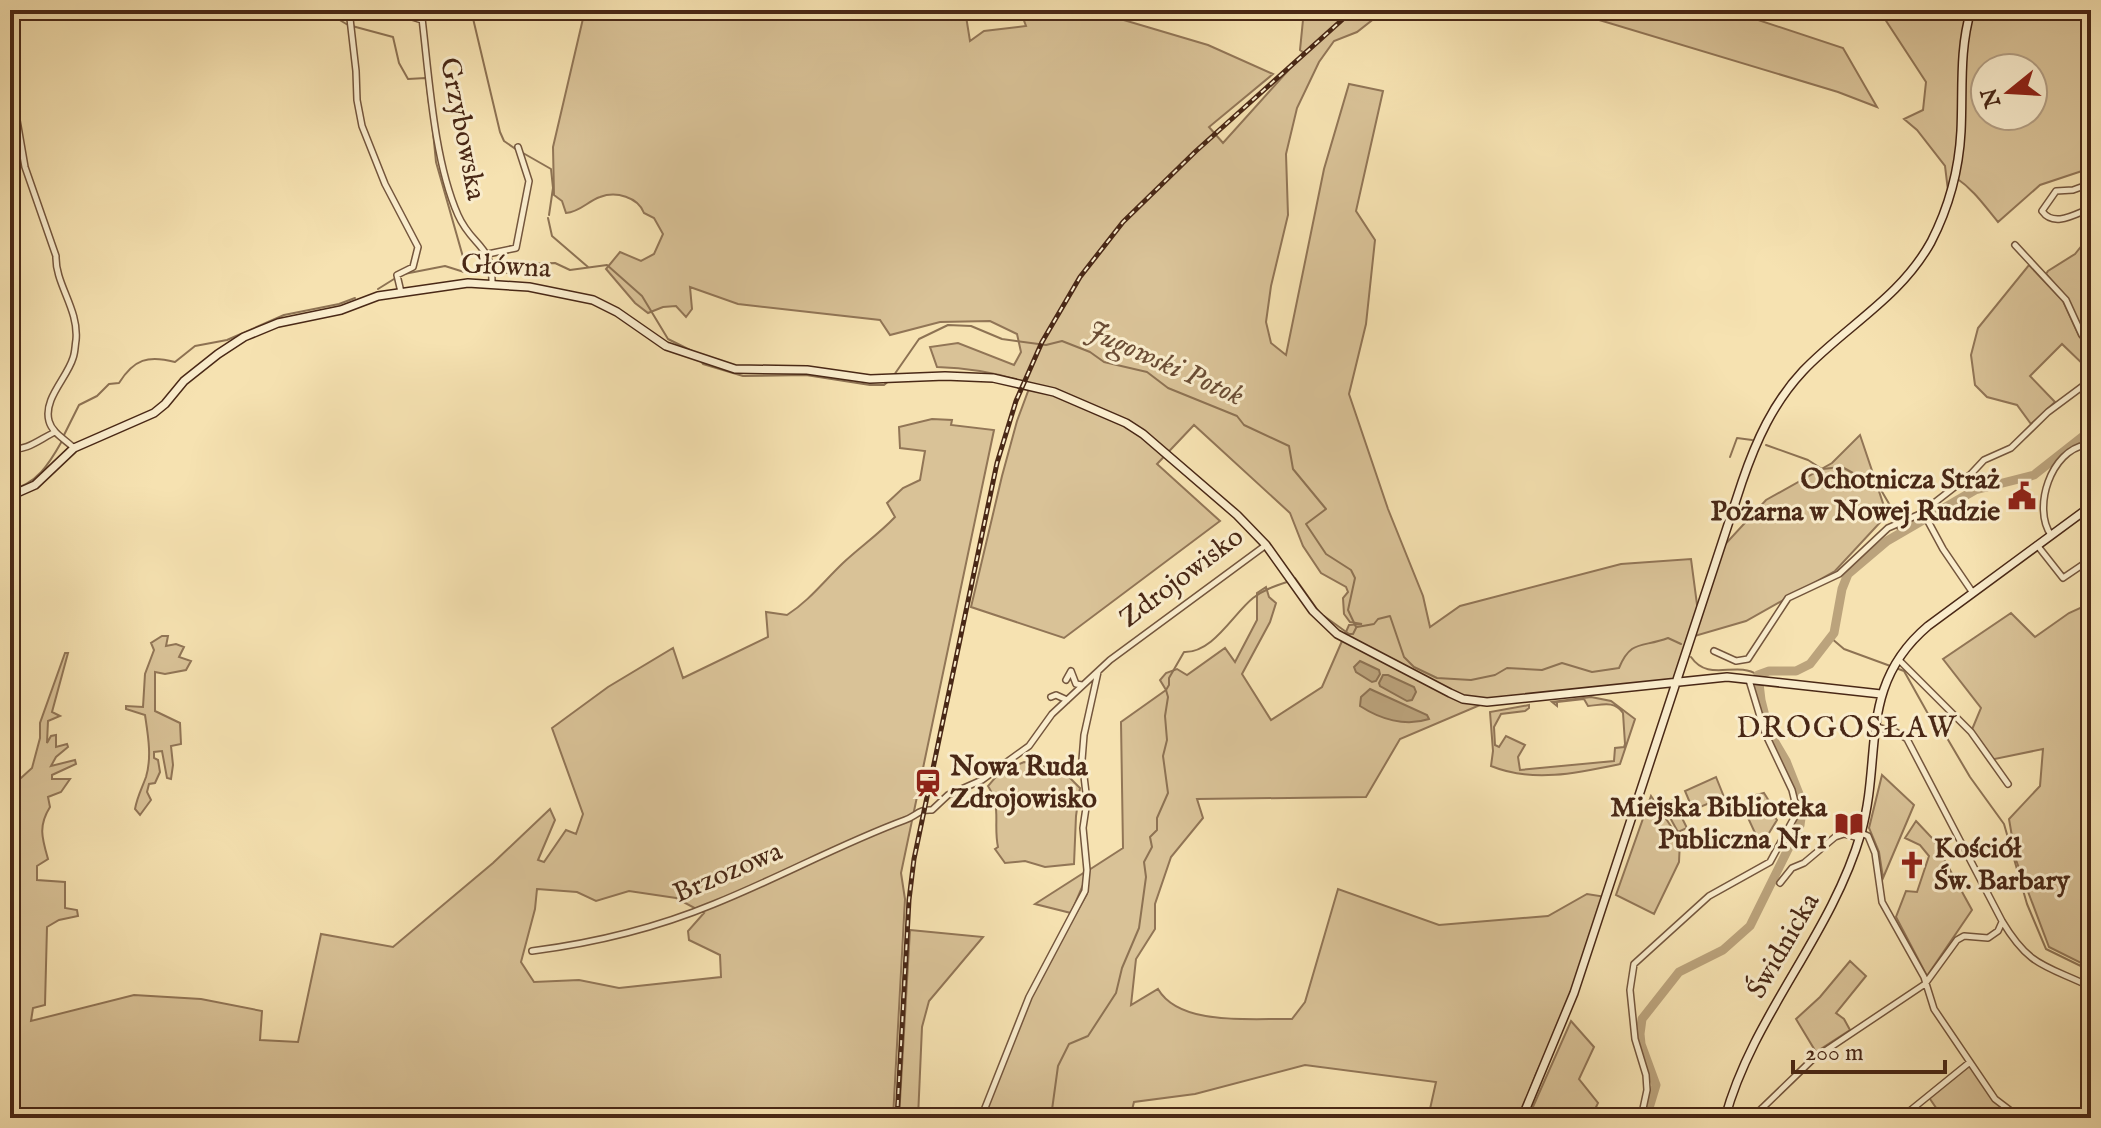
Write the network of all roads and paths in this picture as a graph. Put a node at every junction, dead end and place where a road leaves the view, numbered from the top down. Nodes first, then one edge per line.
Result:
1 (349, 10) edge
2 (389, 10) edge
3 (421, 10) edge
4 (1971, 10) edge
5 (422, 20) junction
6 (10, 80) edge
7 (518, 150) dead end
8 (2084, 186) dead end
9 (2091, 208) edge
10 (2015, 245) dead end
11 (488, 254) junction
12 (492, 280) junction
13 (401, 292) junction
14 (2091, 345) edge
15 (993, 378) joint
16 (2091, 380) edge
17 (60, 436) junction
18 (74, 448) junction
19 (2091, 448) edge
20 (10, 449) edge
21 (10, 496) edge
22 (2091, 506) edge
23 (1925, 516) junction
24 (2051, 535) junction
25 (1266, 545) junction
26 (2037, 545) junction
27 (2091, 559) edge
28 (1973, 593) junction
29 (1714, 651) dead end
30 (1895, 664) junction
31 (1098, 672) junction
32 (1066, 680) dead end
33 (1752, 680) junction
34 (1677, 682) junction
35 (1083, 685) junction
36 (1881, 694) junction
37 (1051, 697) dead end
38 (1067, 700) junction
39 (1875, 727) junction
40 (2008, 784) dead end
41 (932, 810) joint
42 (1860, 835) junction
43 (1780, 883) dead end
44 (2002, 921) junction
45 (532, 951) dead end
46 (1925, 984) junction
47 (2091, 987) edge
48 (1970, 1062) junction
49 (1762, 1108) junction
50 (981, 1118) edge
51 (1522, 1118) edge
52 (1641, 1118) edge
53 (1725, 1118) edge
54 (1752, 1118) edge
55 (1769, 1118) edge
56 (1901, 1118) edge
57 (2020, 1118) edge

1 - 13 street
2 - 5 street
3 - 5 street, Grzybowska
4 - 34 street
5 - 11 street, Grzybowska
6 - 17 street
7 - 11 street
8 - 9 street
10 - 14 street
11 - 12 street, Grzybowska
12 - 13 street, Główna
12 - 15 street, Główna
13 - 18 street, Główna
15 - 25 street, Zdrojowisko
16 - 23 street
17 - 18 street
17 - 20 street
18 - 21 street, Główna
19 - 24 street
22 - 24 street, Świdnicka
23 - 28 street
23 - 29 street
24 - 26 street, Świdnicka
25 - 31 street, Zdrojowisko
25 - 34 street
26 - 27 street
26 - 28 street, Świdnicka
28 - 30 street, Świdnicka
30 - 36 street, Świdnicka
30 - 40 street
31 - 35 street, Zdrojowisko
31 - 50 street
32 - 35 street
33 - 34 street
33 - 36 street
33 - 52 street
34 - 51 street
35 - 38 street, Zdrojowisko
36 - 39 street, Świdnicka
37 - 38 street
38 - 41 street, Zdrojowisko
39 - 42 street, Świdnicka
39 - 44 street
41 - 45 street, Brzozowa
42 - 43 street
42 - 46 street
42 - 53 street, Świdnicka
44 - 46 street
44 - 47 street
46 - 48 street
46 - 49 street
48 - 56 street
48 - 57 street
49 - 54 street
49 - 55 street

